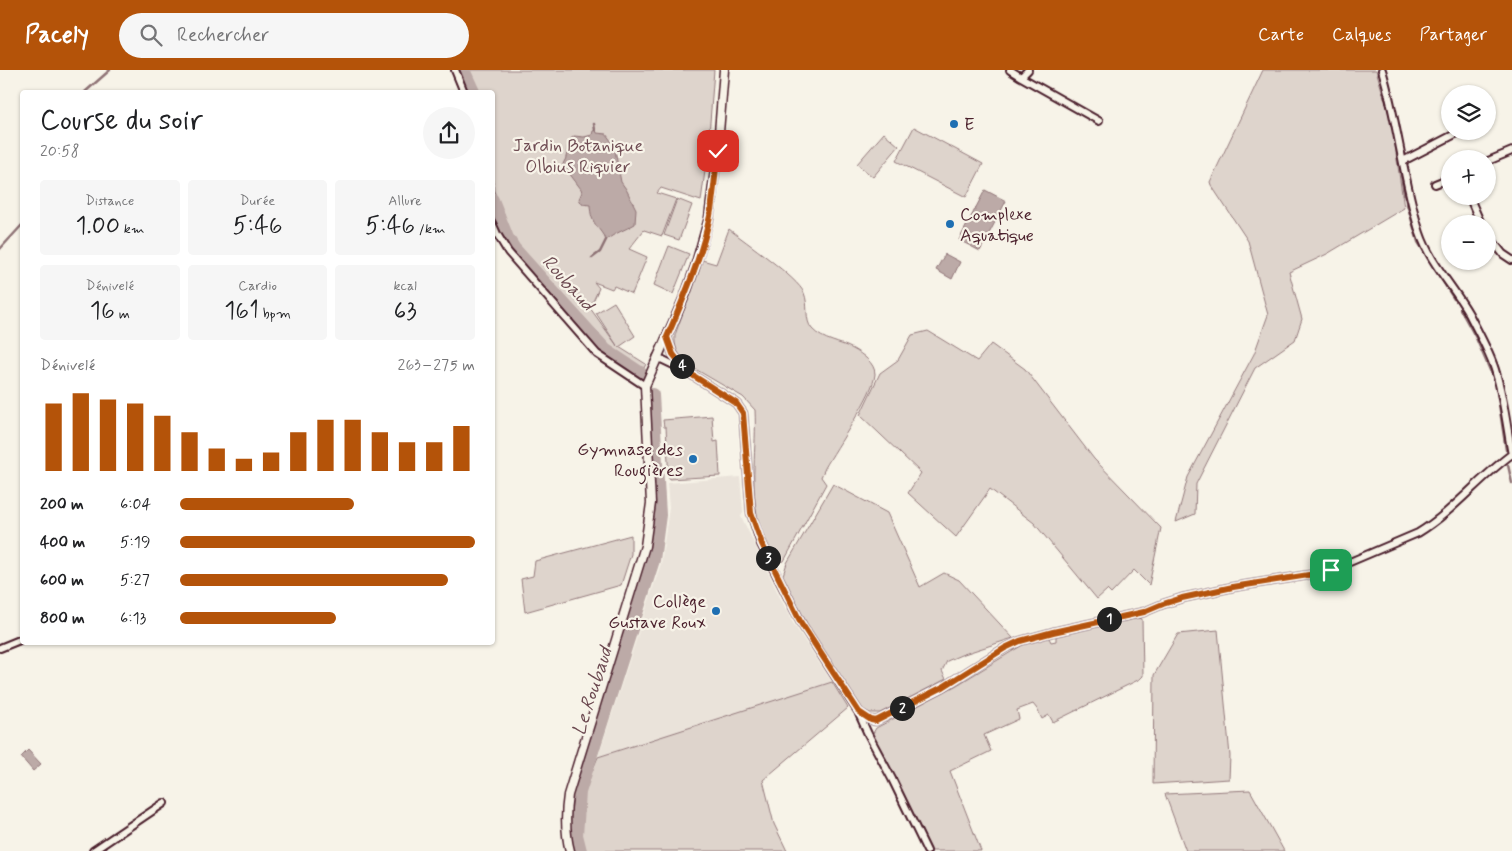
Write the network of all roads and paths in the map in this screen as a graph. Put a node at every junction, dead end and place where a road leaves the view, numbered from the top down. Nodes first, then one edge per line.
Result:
1 (455, 70) edge
2 (724, 70) edge
3 (1010, 70) edge
4 (1028, 70) edge
5 (1382, 70) edge
6 (1021, 77) junction
7 (463, 90) edge
8 (1099, 121) dead end
9 (1444, 140) edge
10 (1512, 151) edge
11 (1496, 158) edge
12 (1403, 161) junction
13 (1441, 181) edge
14 (1434, 184) dead end
15 (495, 231) edge
16 (1496, 245) edge
17 (1512, 260) edge
18 (667, 337) junction
19 (659, 354) junction
20 (673, 354) junction
21 (686, 371) junction
22 (645, 386) junction
23 (1512, 454) edge
24 (20, 640) edge
25 (0, 648) edge
26 (859, 712) junction
27 (164, 803) dead end
28 (93, 851) edge
29 (570, 851) edge
30 (927, 851) edge

1 - 7 street
2 - 18 street
3 - 6 street
4 - 6 street
5 - 12 street
6 - 8 street
9 - 12 street
10 - 11 street
12 - 23 street
13 - 14 street
15 - 22 street
16 - 17 street
18 - 19 street
18 - 20 street
19 - 20 street
19 - 21 street
19 - 22 street
20 - 21 street
21 - 26 street
22 - 29 street
23 - 26 street
24 - 25 street
26 - 30 street
27 - 28 street

